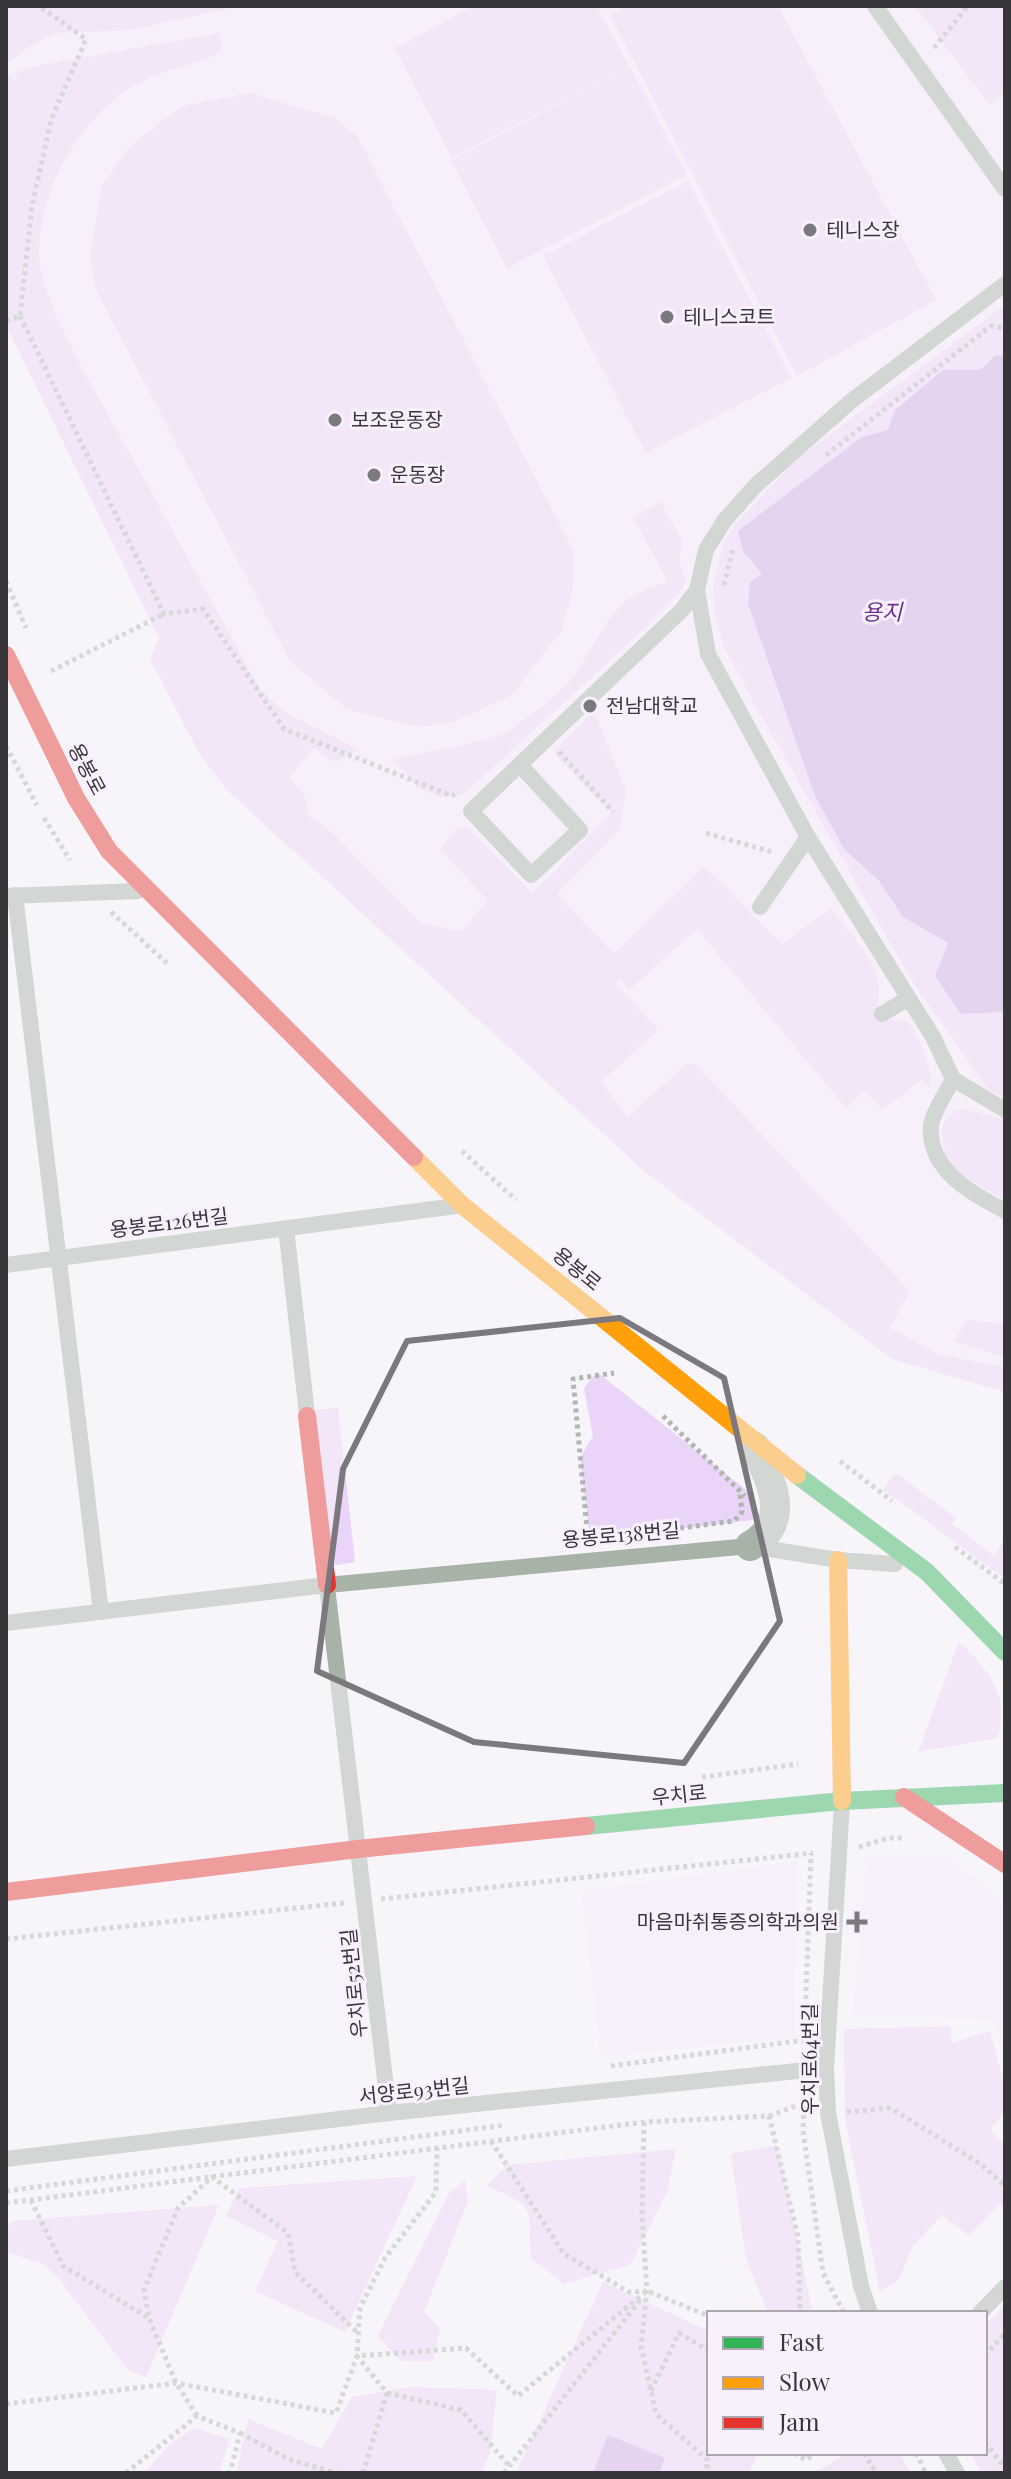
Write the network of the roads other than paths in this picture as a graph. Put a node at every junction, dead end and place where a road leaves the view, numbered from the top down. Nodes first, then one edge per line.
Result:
1 (875, 6) edge
2 (1005, 189) edge
3 (1005, 284) edge
4 (697, 590) junction
5 (7, 661) edge
6 (520, 765) junction
7 (808, 837) junction
8 (147, 890) junction
9 (10, 896) edge
10 (760, 907) dead end
11 (907, 999) junction
12 (882, 1014) dead end
13 (953, 1079) junction
14 (1005, 1110) edge
15 (462, 1205) junction
16 (1005, 1211) edge
17 (286, 1228) junction
18 (56, 1258) junction
19 (6, 1265) edge
20 (307, 1416) joint
21 (750, 1437) junction
22 (750, 1546) junction
23 (838, 1560) junction
24 (923, 1568) junction
25 (327, 1585) junction
26 (101, 1612) junction
27 (992, 1613) dead end
28 (6, 1623) edge
29 (1005, 1652) edge
30 (1005, 1793) edge
31 (904, 1797) junction
32 (842, 1801) junction
33 (358, 1849) junction
34 (1005, 1864) edge
35 (6, 1892) edge
36 (826, 2068) junction
37 (389, 2113) junction
38 (6, 2159) edge
39 (1005, 2287) edge
40 (869, 2311) edge
41 (982, 2311) edge
42 (947, 2455) edge
43 (957, 2473) edge

1 - 2 lane
3 - 4 lane
4 - 6 lane
4 - 7 lane
5 - 8 main road, 용봉로
6 - 6 lane
7 - 10 lane
7 - 11 lane
8 - 9 lane
8 - 15 main road, 용봉로
9 - 18 lane
11 - 12 lane
11 - 13 lane
13 - 14 lane
13 - 16 lane
15 - 17 lane, 용봉로126번길
15 - 21 main road, 용봉로
17 - 18 lane, 용봉로126번길
17 - 20 lane
18 - 19 lane, 용봉로126번길
18 - 26 lane
20 - 25 main road
21 - 22 street
21 - 24 main road, 용봉로
22 - 23 lane, 용봉로138번길
22 - 25 lane, 용봉로138번길
23 - 24 lane, 용봉로138번길
23 - 32 main road
24 - 27 main road
24 - 29 main road, 용봉로
25 - 26 lane, 용봉로138번길
25 - 33 lane
26 - 28 lane, 용봉로138번길
30 - 31 main road, 우치로
31 - 32 main road, 우치로
31 - 34 main road
32 - 33 main road, 우치로
32 - 36 lane, 우치로64번길
33 - 35 main road, 우치로
33 - 37 lane, 우치로52번길
36 - 37 lane, 서양로93번길
36 - 40 lane, 우치로64번길
37 - 38 lane, 서양로93번길
39 - 41 lane
42 - 43 lane

